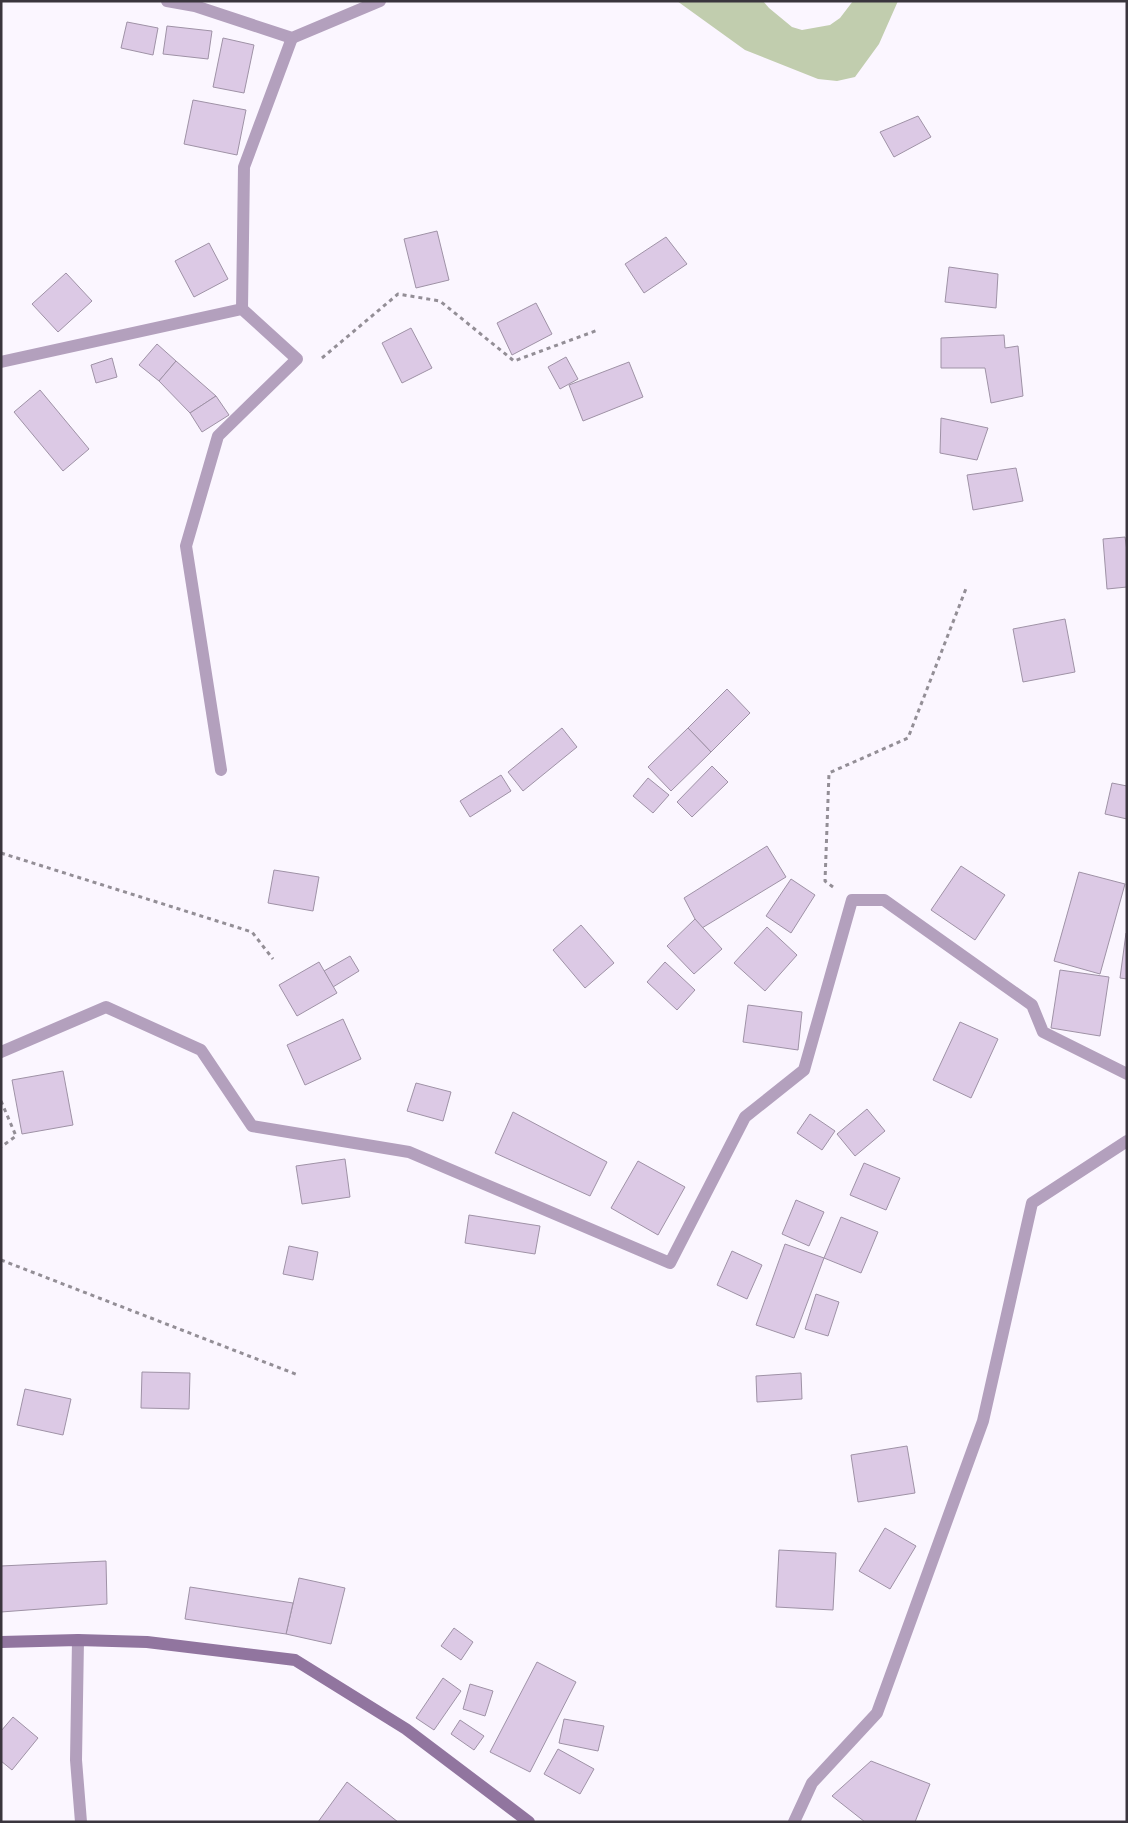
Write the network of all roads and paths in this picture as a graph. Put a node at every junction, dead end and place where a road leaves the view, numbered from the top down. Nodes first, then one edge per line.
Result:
1 (167, 1) edge
2 (380, 1) edge
3 (292, 38) junction
4 (242, 309) junction
5 (598, 330) dead end
6 (297, 359) junction
7 (1, 362) edge
8 (967, 586) dead end
9 (221, 770) dead end
10 (1, 853) edge
11 (852, 900) junction
12 (272, 959) dead end
13 (1, 1052) edge
14 (1127, 1074) edge
15 (1, 1101) edge
16 (1127, 1141) edge
17 (1, 1147) edge
18 (1, 1260) edge
19 (298, 1375) dead end
20 (78, 1640) junction
21 (1, 1642) edge
22 (81, 1822) edge
23 (529, 1822) edge
24 (794, 1822) edge

1 - 3 street
2 - 3 street
3 - 4 street
4 - 6 street
4 - 7 street
5 - 6 path
6 - 9 street
8 - 11 path
10 - 12 path
11 - 13 street
11 - 14 street
15 - 17 path
16 - 24 street
18 - 19 path
20 - 21 main road
20 - 22 street
20 - 23 main road

